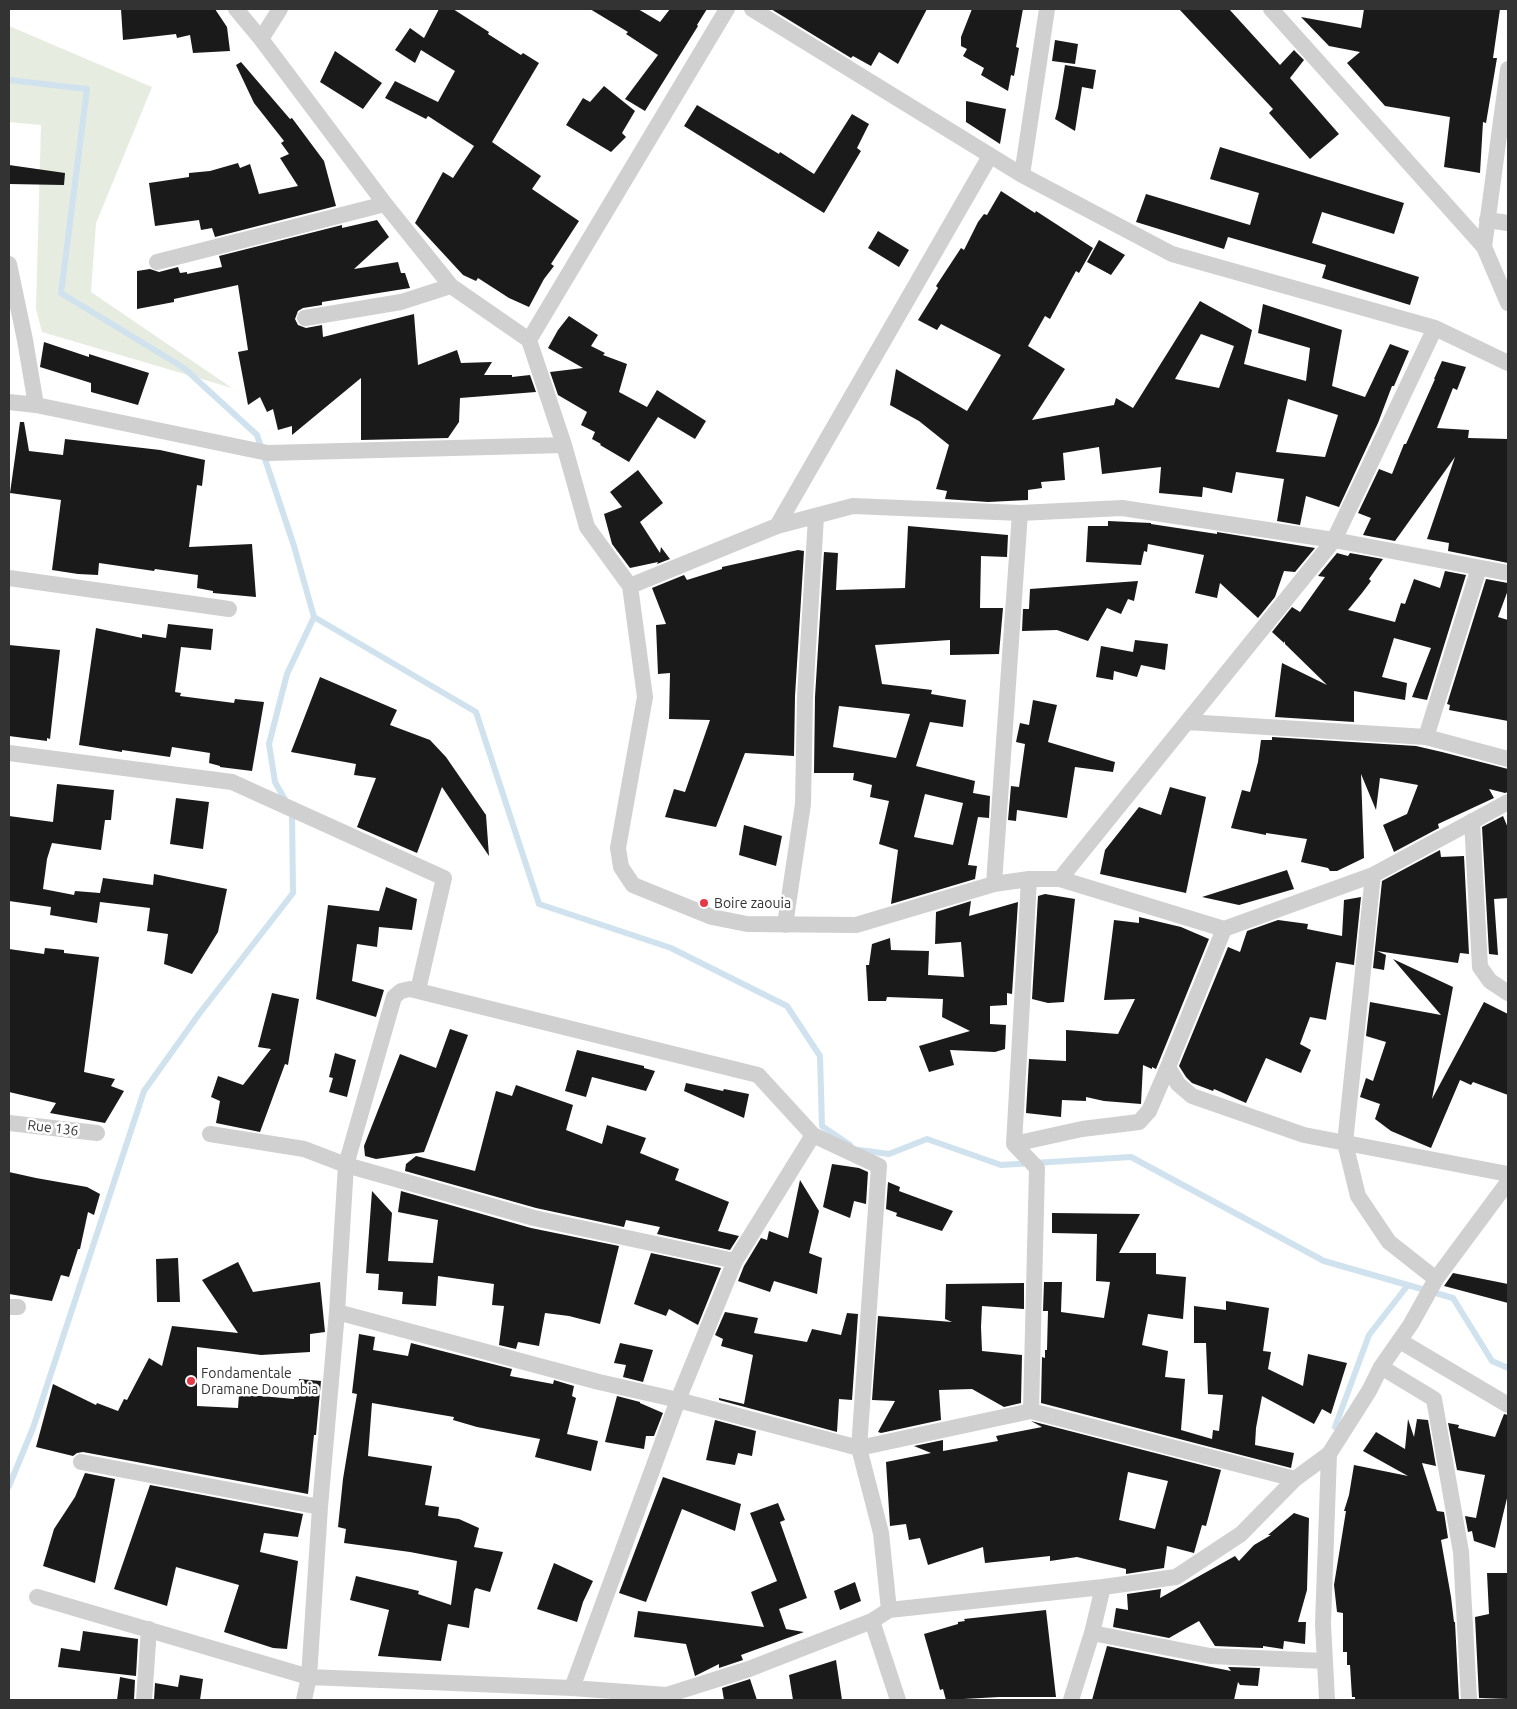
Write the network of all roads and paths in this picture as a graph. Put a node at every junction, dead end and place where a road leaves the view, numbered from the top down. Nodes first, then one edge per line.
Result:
1 (236, 9) edge
2 (280, 9) edge
3 (727, 9) edge
4 (752, 9) edge
5 (1047, 9) edge
6 (1271, 9) edge
7 (261, 39) junction
8 (1508, 69) edge
9 (990, 156) junction
10 (1022, 175) junction
11 (385, 204) junction
12 (1487, 220) junction
13 (1508, 223) edge
14 (1484, 247) junction
15 (157, 262) dead end
16 (9, 264) edge
17 (451, 286) junction
18 (1508, 303) edge
19 (305, 318) dead end
20 (1435, 328) junction
21 (529, 340) junction
22 (1508, 363) edge
23 (9, 402) edge
24 (36, 405) junction
25 (564, 445) junction
26 (1020, 513) junction
27 (816, 517) junction
28 (777, 526) junction
29 (1334, 540) junction
30 (1479, 568) junction
31 (1508, 573) edge
32 (9, 578) edge
33 (630, 586) junction
34 (229, 609) dead end
35 (1187, 722) junction
36 (1426, 737) junction
37 (9, 753) edge
38 (1508, 759) edge
39 (1508, 802) edge
40 (1472, 821) junction
41 (1373, 875) junction
42 (1029, 879) junction
43 (1060, 879) junction
44 (994, 884) junction
45 (785, 925) junction
46 (1224, 929) junction
47 (418, 990) junction
48 (1508, 993) edge
49 (1168, 1067) junction
50 (9, 1123) edge
51 (97, 1133) dead end
52 (210, 1134) dead end
53 (813, 1136) junction
54 (1345, 1143) junction
55 (1014, 1144) junction
56 (346, 1165) junction
57 (1508, 1182) edge
58 (735, 1261) junction
59 (1436, 1279) junction
60 (337, 1312) junction
61 (1400, 1341) junction
62 (1381, 1367) junction
63 (678, 1400) junction
64 (1508, 1405) edge
65 (1031, 1411) junction
66 (859, 1448) junction
67 (1329, 1454) junction
68 (82, 1462) dead end
69 (1295, 1479) junction
70 (320, 1507) junction
71 (1103, 1587) junction
72 (37, 1597) dead end
73 (889, 1610) junction
74 (872, 1621) junction
75 (149, 1629) junction
76 (1092, 1633) junction
77 (1325, 1661) junction
78 (309, 1677) junction
79 (572, 1688) junction
80 (667, 1698) edge
81 (144, 1700) edge
82 (304, 1700) edge
83 (898, 1700) edge
84 (1071, 1700) edge
85 (1327, 1700) edge
86 (1469, 1700) edge

1 - 7 street
2 - 7 street
3 - 21 street
4 - 9 street
5 - 10 street
6 - 14 street
7 - 11 street
8 - 12 street
9 - 10 street
9 - 28 street
10 - 20 street
11 - 15 street
11 - 17 street
12 - 13 street
12 - 14 street
14 - 18 street
16 - 24 street
17 - 19 street
17 - 21 street
20 - 22 street
20 - 29 street
21 - 25 street
23 - 24 street
24 - 25 street
25 - 33 street
26 - 27 street
26 - 29 street
26 - 44 street
27 - 28 street
27 - 45 street
28 - 33 street
29 - 30 street
29 - 35 street
30 - 31 street
30 - 36 street
32 - 34 street
33 - 45 street
35 - 36 street
35 - 43 street
36 - 38 street
37 - 47 street
39 - 40 street
40 - 41 street
40 - 48 street
41 - 46 street
41 - 54 street
42 - 43 street
42 - 44 street
42 - 55 street
43 - 46 street
44 - 45 street
46 - 49 street
47 - 53 street
47 - 56 street
49 - 54 street
49 - 55 street
50 - 51 street, Rue 136
52 - 56 street
53 - 58 street
53 - 66 street
54 - 57 street
54 - 59 street
55 - 65 street
56 - 58 street
56 - 60 street
57 - 59 street
58 - 63 street
59 - 61 street
60 - 63 street
60 - 70 street
61 - 62 street
61 - 64 street
62 - 67 street
62 - 86 street
63 - 66 street
63 - 79 street
65 - 66 street
65 - 69 street
66 - 73 street
67 - 69 street
67 - 77 street
68 - 70 street
69 - 71 street
70 - 78 street
71 - 73 street
71 - 76 street
72 - 75 street
73 - 74 street
74 - 80 street
74 - 83 street
75 - 78 street
75 - 81 street
76 - 77 street
76 - 84 street
77 - 85 street
78 - 79 street
78 - 82 street
79 - 80 street

